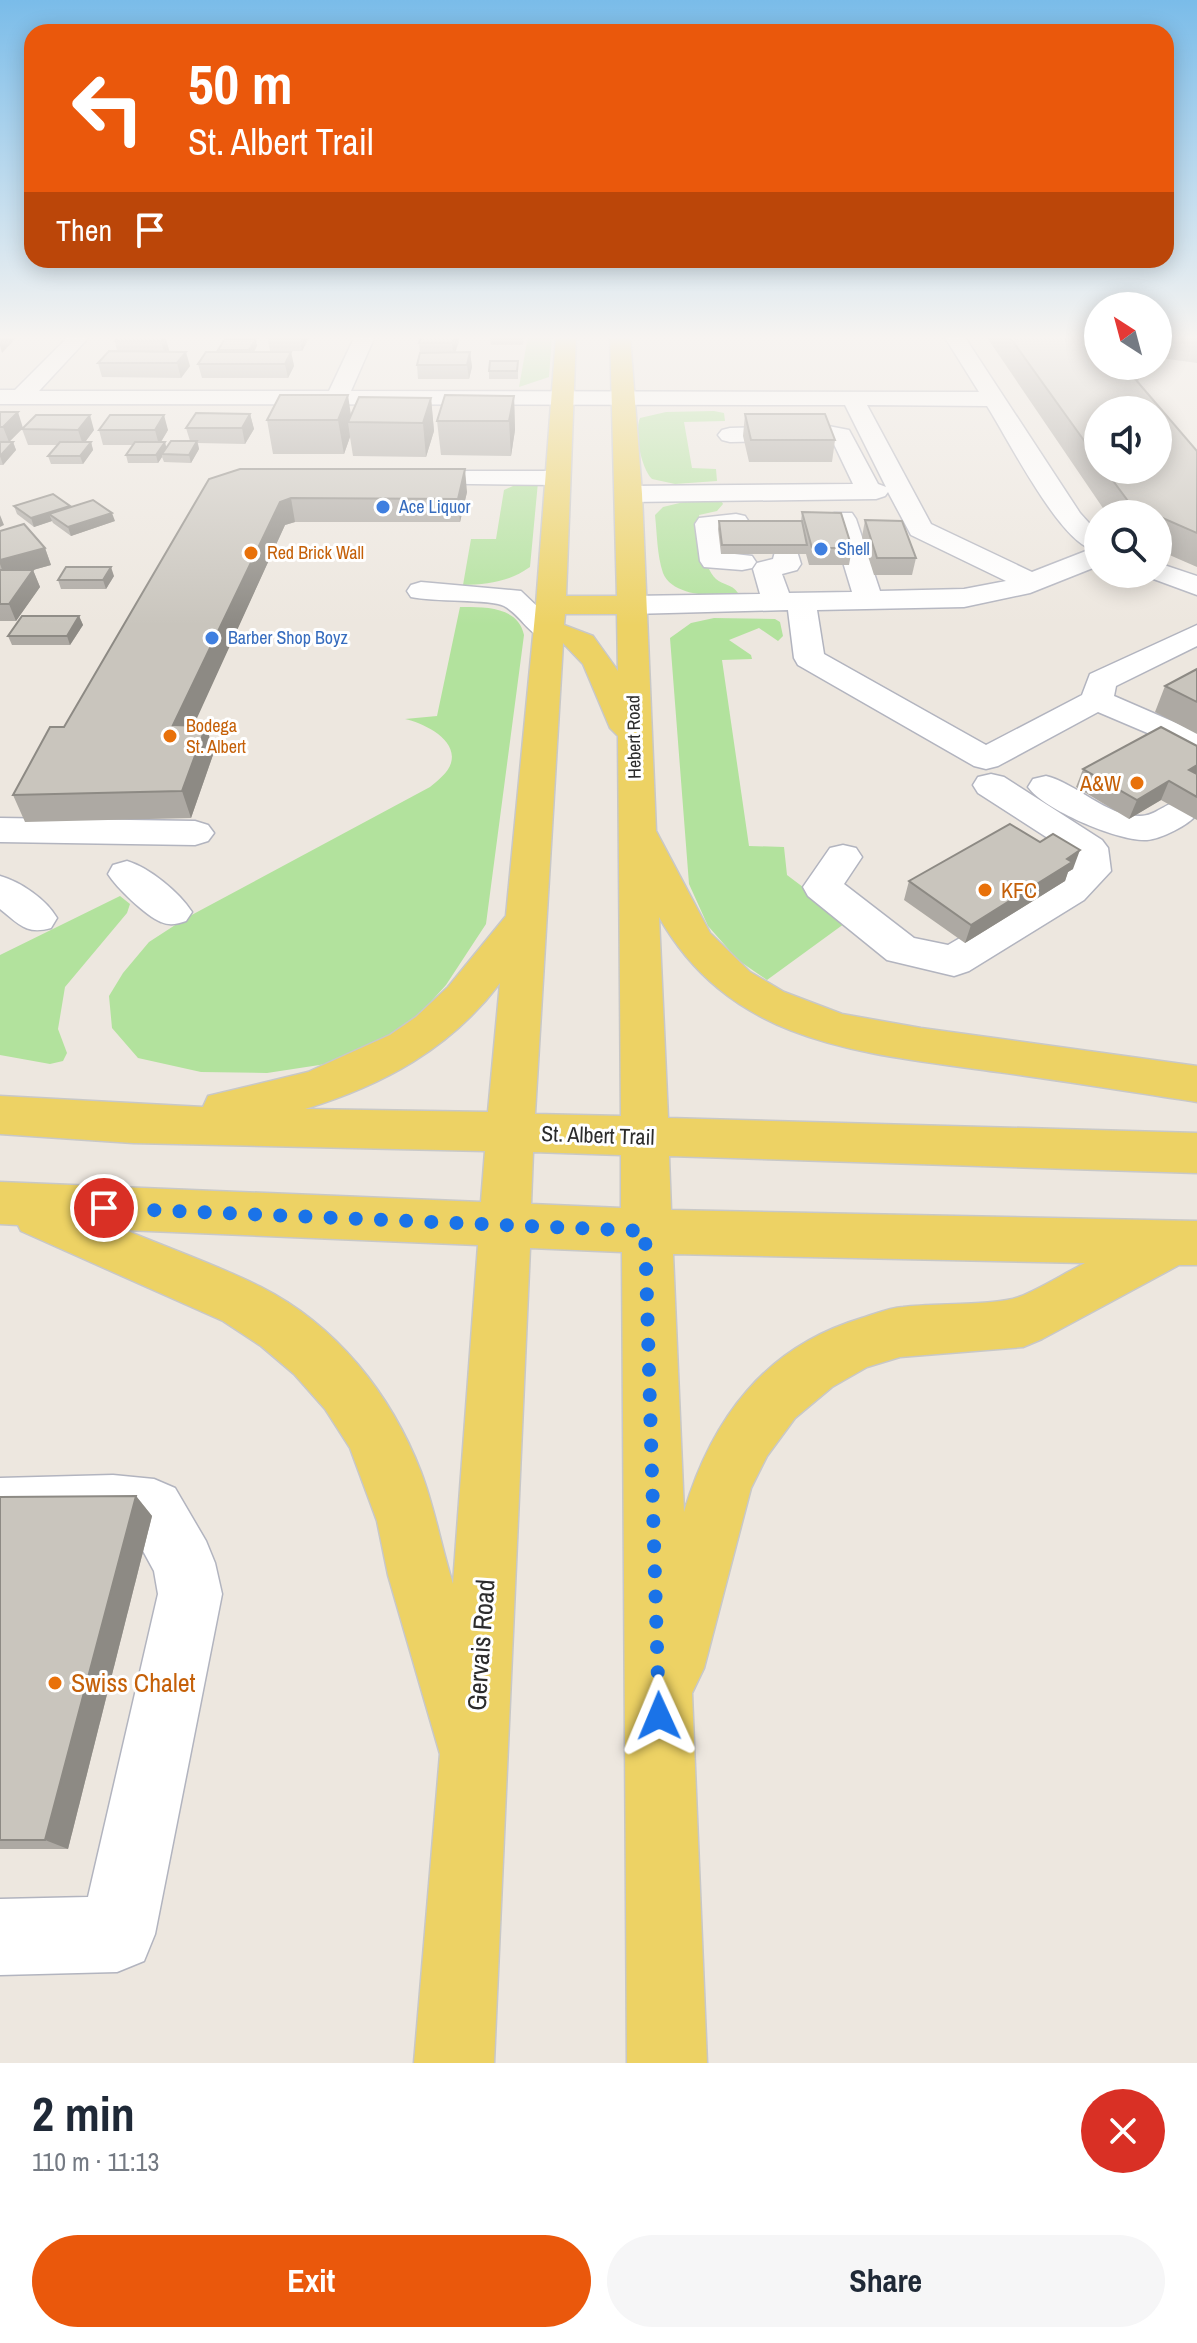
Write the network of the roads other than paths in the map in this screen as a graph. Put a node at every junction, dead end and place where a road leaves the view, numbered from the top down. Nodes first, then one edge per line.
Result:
1 (560, 432) edge
2 (624, 432) edge
3 (742, 432) edge
4 (823, 432) edge
5 (825, 432) edge
6 (870, 432) edge
7 (1015, 432) edge
8 (379, 478) edge
9 (558, 478) junction
10 (629, 494) junction
11 (747, 515) junction
12 (874, 518) edge
13 (1084, 535) edge
14 (1084, 562) edge
15 (1172, 576) edge
16 (1032, 583) junction
17 (1197, 586) edge
18 (421, 591) dead end
19 (869, 600) junction
20 (789, 602) junction
21 (631, 605) junction
22 (550, 618) junction
23 (1197, 634) edge
24 (1097, 700) junction
25 (1197, 744) edge
26 (635, 745) junction
27 (994, 769) junction
28 (1181, 811) edge
29 (636, 822) junction
30 (0, 830) edge
31 (195, 833) dead end
32 (843, 857) dead end
33 (127, 874) dead end
34 (0, 889) edge
35 (172, 912) dead end
36 (37, 918) dead end
37 (524, 921) junction
38 (1197, 1084) edge
39 (0, 1115) edge
40 (133, 1124) junction
41 (510, 1132) junction
42 (643, 1137) junction
43 (1197, 1153) edge
44 (6, 1204) edge
45 (505, 1226) junction
46 (645, 1231) junction
47 (1186, 1242) edge
48 (0, 1508) edge
49 (659, 1716) junction
50 (473, 1759) junction
51 (0, 1937) edge
52 (454, 2063) edge
53 (667, 2063) edge

1 - 9 main road
2 - 10 main road, Hebert Road
3 - 11 street
4 - 11 street
5 - 11 street
6 - 16 street
7 - 13 street
8 - 9 street
9 - 22 main road
10 - 11 street
10 - 21 main road, Hebert Road
11 - 20 street
12 - 19 street
14 - 16 street
15 - 17 street
16 - 19 street
18 - 22 street
19 - 20 street
20 - 21 street
20 - 27 street
21 - 22 main road
21 - 26 main road, Hebert Road
22 - 26 main road
22 - 37 main road
23 - 24 street
24 - 25 street
24 - 27 street
26 - 29 main road, Hebert Road
27 - 28 street
27 - 32 street
29 - 38 main road
29 - 42 main road, Hebert Road
30 - 31 street
33 - 35 street
34 - 36 street
37 - 40 main road
37 - 41 main road
39 - 40 main road, St. Albert Trail
40 - 41 main road, St. Albert Trail
41 - 42 main road, St. Albert Trail
41 - 45 main road, Gervais Road
42 - 43 main road, St. Albert Trail
42 - 46 main road, Hebert Road
44 - 45 main road
44 - 50 main road
45 - 46 main road
45 - 50 main road, Gervais Road
46 - 47 main road
46 - 49 main road
47 - 49 main road
48 - 51 street
49 - 53 main road
50 - 52 main road, Gervais Road

